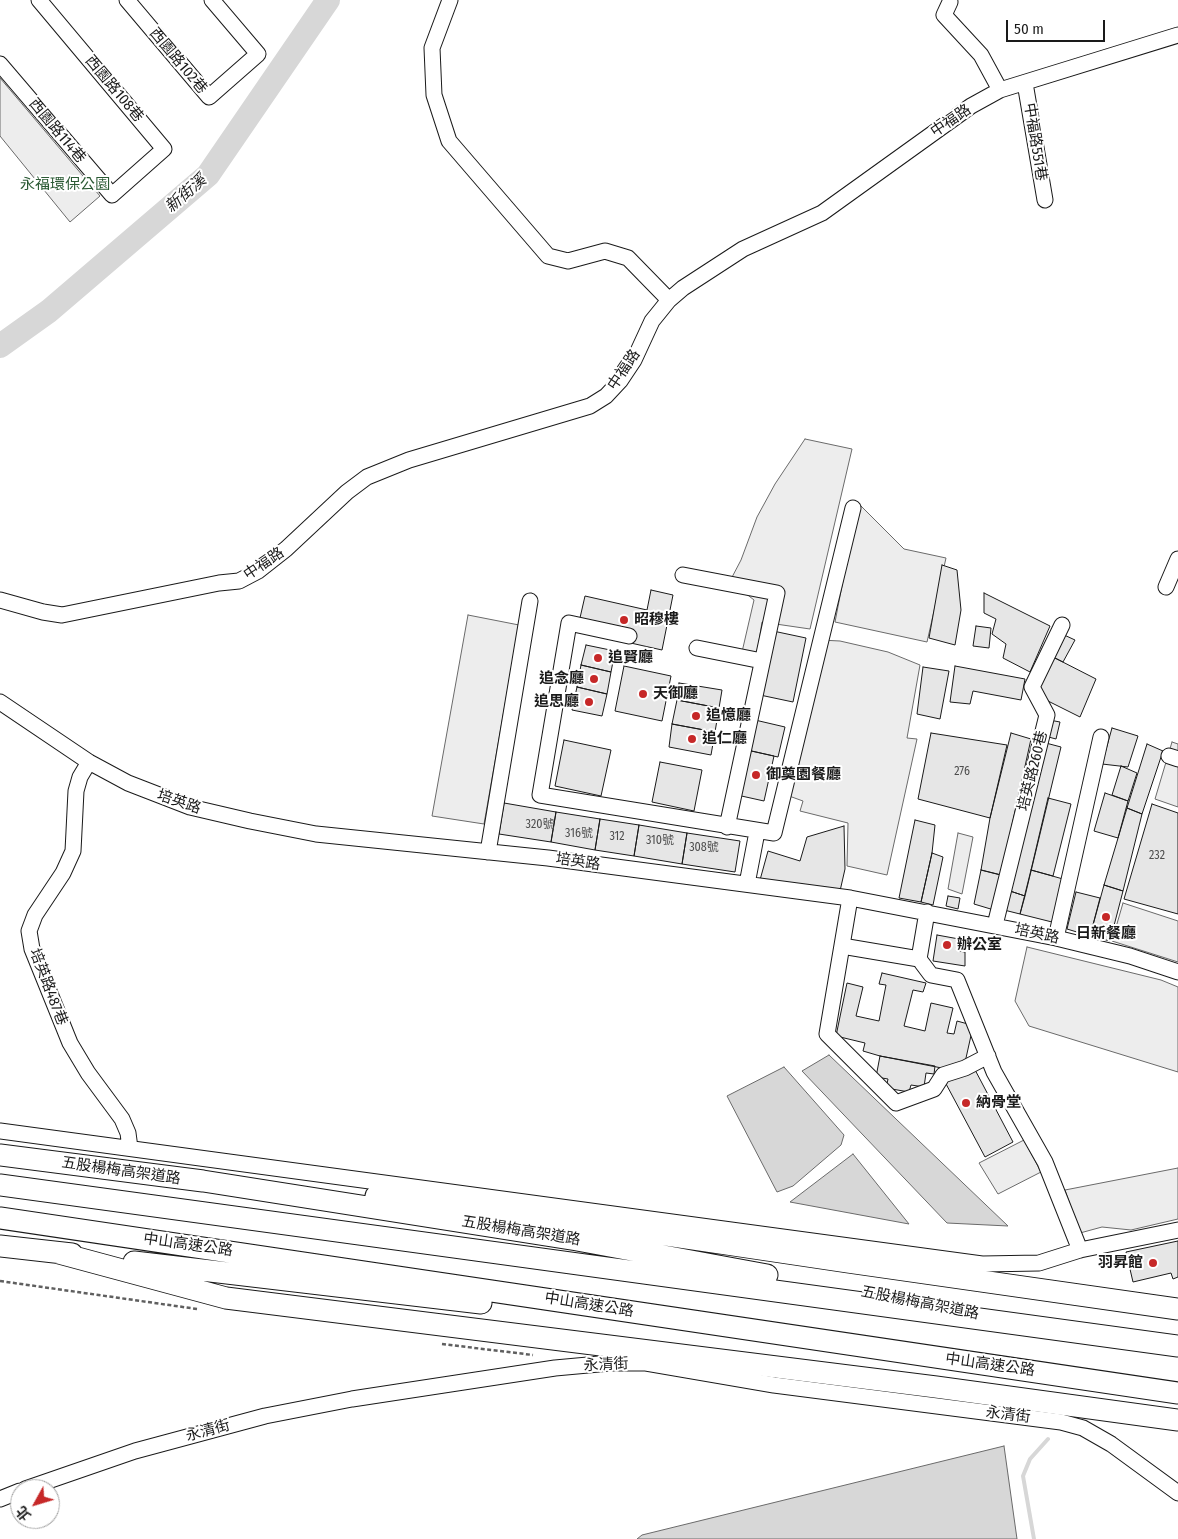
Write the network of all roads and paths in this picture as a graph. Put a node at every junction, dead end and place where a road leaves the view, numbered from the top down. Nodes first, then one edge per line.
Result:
1 (39, 0) edge
2 (128, 0) edge
3 (212, 0) edge
4 (450, 0) edge
5 (950, 2) dead end
6 (1178, 35) edge
7 (0, 64) edge
8 (1026, 84) junction
9 (1000, 90) junction
10 (136, 174) joint
11 (1045, 200) dead end
12 (669, 300) junction
13 (853, 508) dead end
14 (1178, 559) edge
15 (683, 575) dead end
16 (1166, 588) dead end
17 (0, 600) edge
18 (530, 601) dead end
19 (1062, 625) dead end
20 (630, 636) dead end
21 (698, 648) dead end
22 (762, 661) junction
23 (0, 702) edge
24 (1101, 737) dead end
25 (89, 762) junction
26 (727, 827) junction
27 (757, 832) junction
28 (488, 852) junction
29 (747, 884) junction
30 (850, 898) junction
31 (927, 912) junction
32 (996, 925) junction
33 (1056, 938) junction
34 (842, 946) junction
35 (919, 959) junction
36 (1178, 972) edge
37 (988, 1056) junction
38 (0, 1131) edge
39 (130, 1148) junction
40 (0, 1154) edge
41 (203, 1182) junction
42 (0, 1185) edge
43 (0, 1218) edge
44 (1178, 1230) edge
45 (0, 1246) edge
46 (1080, 1250) junction
47 (59, 1253) junction
48 (1178, 1309) edge
49 (1040, 1326) junction
50 (1178, 1346) edge
51 (950, 1360) junction
52 (1178, 1393) edge
53 (1178, 1420) edge
54 (54, 1479) edge
55 (1178, 1493) edge

1 - 10 street, 西園路108巷
2 - 3 street, 西園路102巷
4 - 12 street
5 - 9 street
6 - 8 street, 中福路
7 - 10 street, 西園路114巷
8 - 9 street, 中福路
8 - 11 street, 中福路551巷
9 - 12 street, 中福路
12 - 17 street, 中福路
13 - 27 street
14 - 16 street
15 - 22 street
18 - 28 street
19 - 32 street, 培英路260巷
20 - 26 street
21 - 22 street
22 - 26 street
23 - 25 street, 培英路
24 - 33 street
25 - 28 street, 培英路
25 - 39 street, 培英路487巷
26 - 27 street
27 - 29 street
28 - 29 street, 培英路
29 - 30 street, 培英路
30 - 31 street, 培英路
30 - 34 street
31 - 32 street, 培英路
31 - 35 street
32 - 33 street, 培英路
33 - 36 street, 培英路
34 - 35 street
34 - 37 street
35 - 37 street
37 - 46 street
38 - 39 street
39 - 46 street
40 - 41 highway, 五股楊梅高架道路
41 - 48 highway
41 - 49 highway, 五股楊梅高架道路
42 - 49 highway
43 - 51 highway, 中山高速公路
44 - 46 street
45 - 47 highway
47 - 51 highway
47 - 53 highway
49 - 50 highway
51 - 52 highway, 中山高速公路
54 - 55 street, 永清街

